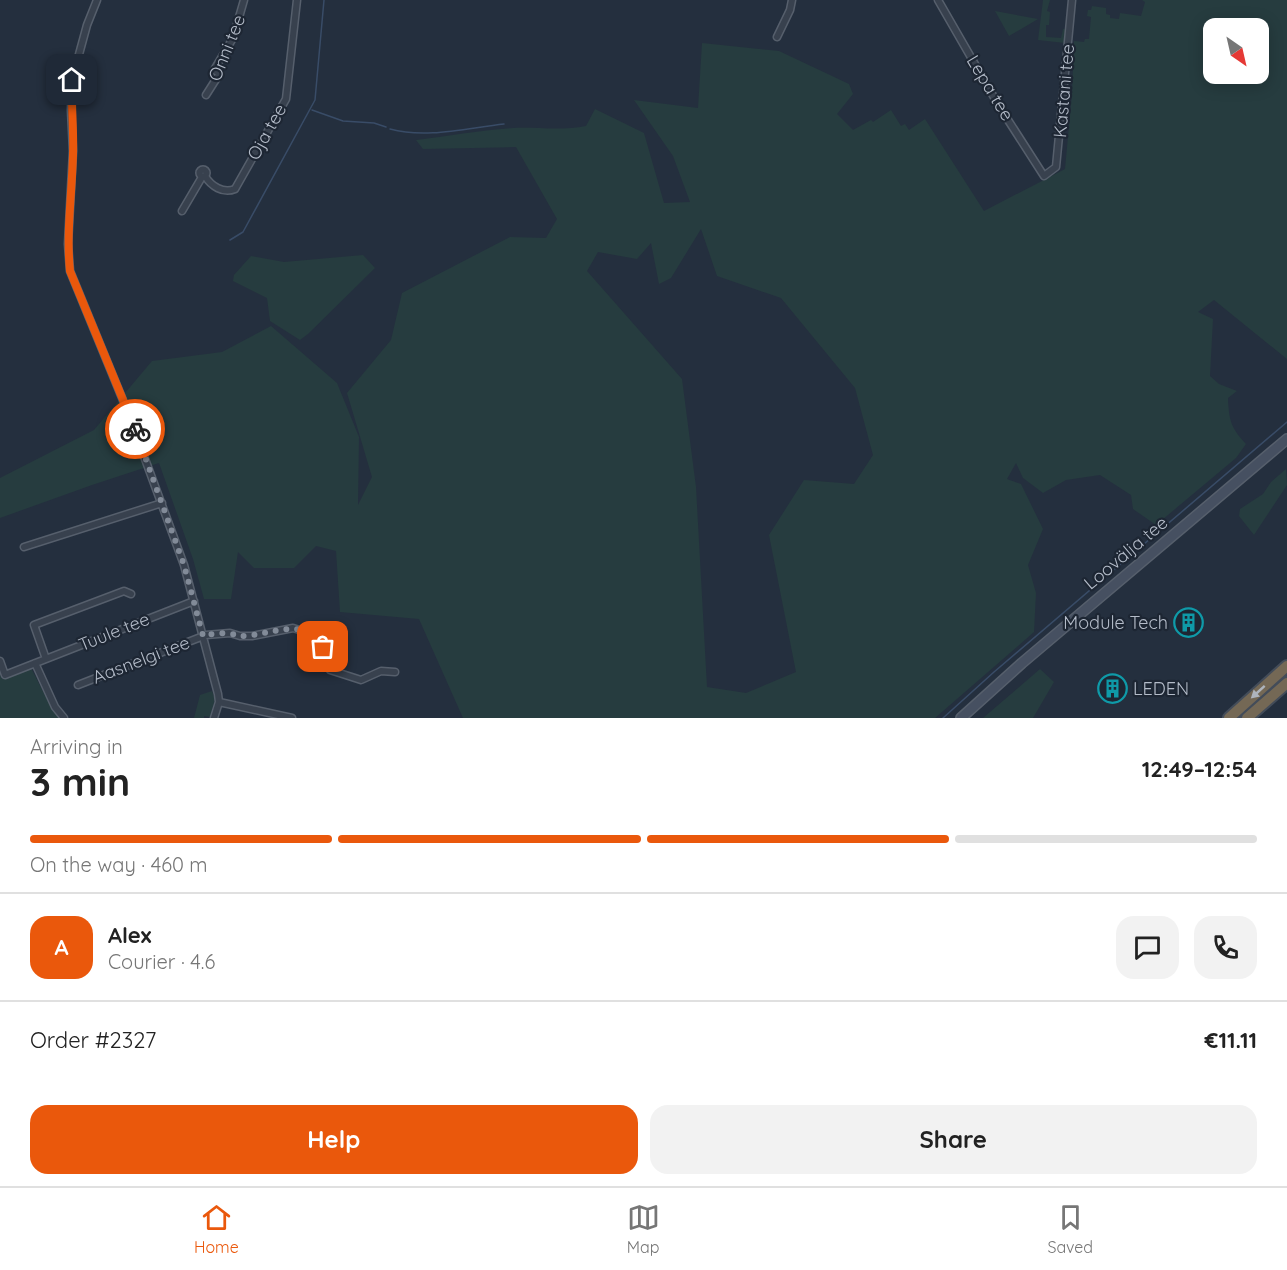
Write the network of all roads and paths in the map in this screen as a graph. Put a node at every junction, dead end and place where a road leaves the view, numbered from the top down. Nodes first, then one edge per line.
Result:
1 (98, 0) edge
2 (244, 0) edge
3 (297, 0) edge
4 (792, 0) edge
5 (938, 0) edge
6 (1072, 0) edge
7 (777, 37) dead end
8 (206, 95) dead end
9 (1044, 176) joint
10 (182, 211) dead end
11 (1287, 439) edge
12 (162, 503) junction
13 (24, 547) dead end
14 (131, 594) dead end
15 (194, 601) junction
16 (203, 636) junction
17 (46, 659) junction
18 (0, 661) edge
19 (35, 663) junction
20 (1287, 666) edge
21 (395, 672) dead end
22 (1287, 683) edge
23 (78, 685) dead end
24 (219, 702) junction
25 (64, 718) edge
26 (214, 718) edge
27 (292, 718) edge
28 (961, 718) edge
29 (1229, 718) edge
30 (1247, 718) edge

1 - 12 street
2 - 8 street, Onni tee
3 - 10 street, Oja tee
4 - 7 street
5 - 9 street, Lepa tee
6 - 9 street, Kastani tee
11 - 28 street, Loovälja tee
12 - 13 street
12 - 15 street
14 - 17 street
15 - 16 street
15 - 17 street, Tuule tee
16 - 21 street, Aasnelgi tee
16 - 23 street, Aasnelgi tee
16 - 24 street
17 - 19 street, Tuule tee
18 - 19 street, Tuule tee
19 - 25 street
20 -> 29 highway
22 - 30 highway
24 - 26 street
24 - 27 street

